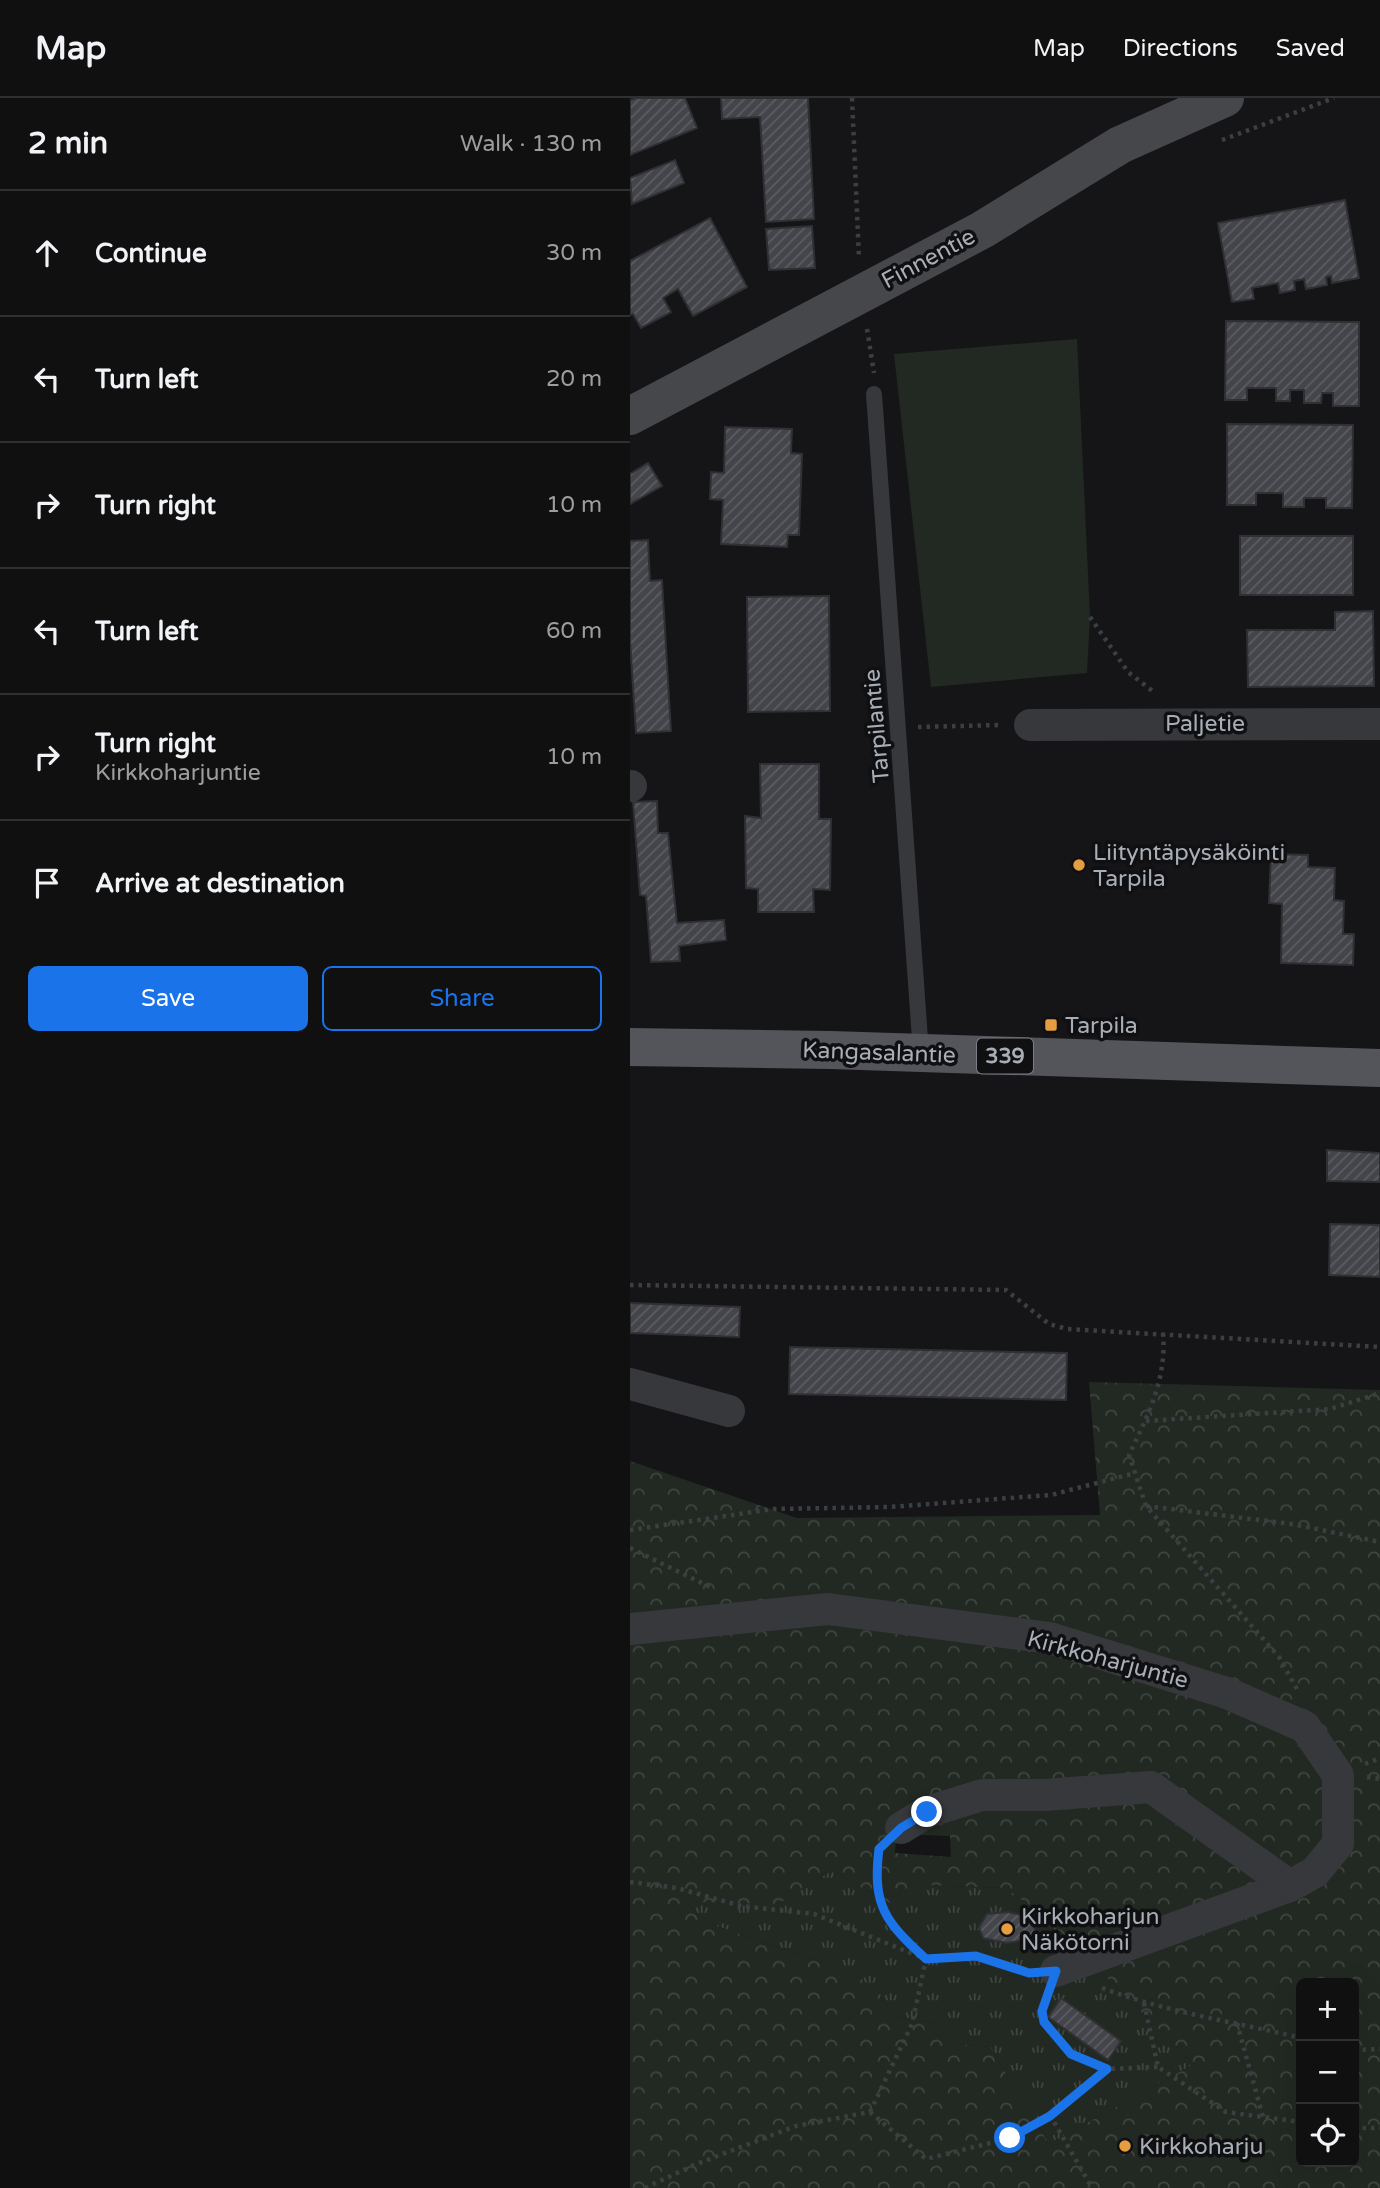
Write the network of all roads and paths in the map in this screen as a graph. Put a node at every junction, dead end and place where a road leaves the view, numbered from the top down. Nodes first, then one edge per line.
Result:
1 (852, 98) edge
2 (1225, 98) edge
3 (1334, 98) edge
4 (1219, 141) dead end
5 (873, 287) junction
6 (874, 394) joint
7 (630, 416) edge
8 (1090, 617) dead end
9 (1191, 722) junction
10 (1030, 724) joint
11 (1380, 724) edge
12 (900, 728) junction
13 (630, 1047) edge
14 (921, 1053) junction
15 (1380, 1068) edge
16 (630, 1285) edge
17 (1163, 1333) junction
18 (1380, 1347) edge
19 (630, 1384) edge
20 (1380, 1393) edge
21 (729, 1411) dead end
22 (1145, 1421) junction
23 (1135, 1473) junction
24 (1146, 1506) junction
25 (630, 1530) edge
26 (1380, 1542) edge
27 (630, 1548) edge
28 (723, 1593) dead end
29 (630, 1629) edge
30 (1304, 1702) dead end
31 (901, 1828) joint
32 (630, 1882) edge
33 (1290, 1886) junction
34 (926, 1959) junction
35 (1056, 1971) junction
36 (1144, 2004) junction
37 (1236, 2022) junction
38 (1296, 2037) edge
39 (1380, 2049) edge
40 (1359, 2050) edge
41 (1158, 2067) junction
42 (1107, 2069) junction
43 (870, 2112) junction
44 (1050, 2116) junction
45 (1263, 2117) junction
46 (1296, 2121) edge
47 (1380, 2128) edge
48 (1359, 2129) edge
49 (645, 2188) edge
50 (1092, 2188) edge

1 - 5 path
2 - 5 street, Finnentie
3 - 4 path
5 - 6 path
5 - 7 street, Finnentie
6 - 12 lane, Tarpilantie
8 - 9 path
9 - 10 street, Paljetie
9 - 11 street, Paljetie
10 - 12 path
12 - 14 lane, Tarpilantie
13 - 14 main road, Kangasalantie / 339
14 - 15 main road, Kangasalantie / 339
16 - 17 path
17 - 18 path
17 - 22 path
19 - 21 street
20 - 22 path
22 - 23 path
23 - 24 path
23 - 25 path
24 - 26 path
24 - 30 path
27 - 28 path
29 - 33 street, Kirkkoharjuntie
31 - 33 street
31 - 34 path
32 - 34 path
33 - 35 street, Kirkkoharjuntie
34 - 35 path
34 - 43 path
35 - 36 path
35 - 42 path
36 - 37 path
36 - 41 path
37 - 38 path
37 - 45 path
39 - 40 path
41 - 42 path
41 - 45 path
42 - 44 path
43 - 44 path
43 - 49 path
44 - 50 path
45 - 46 path
47 - 48 path

